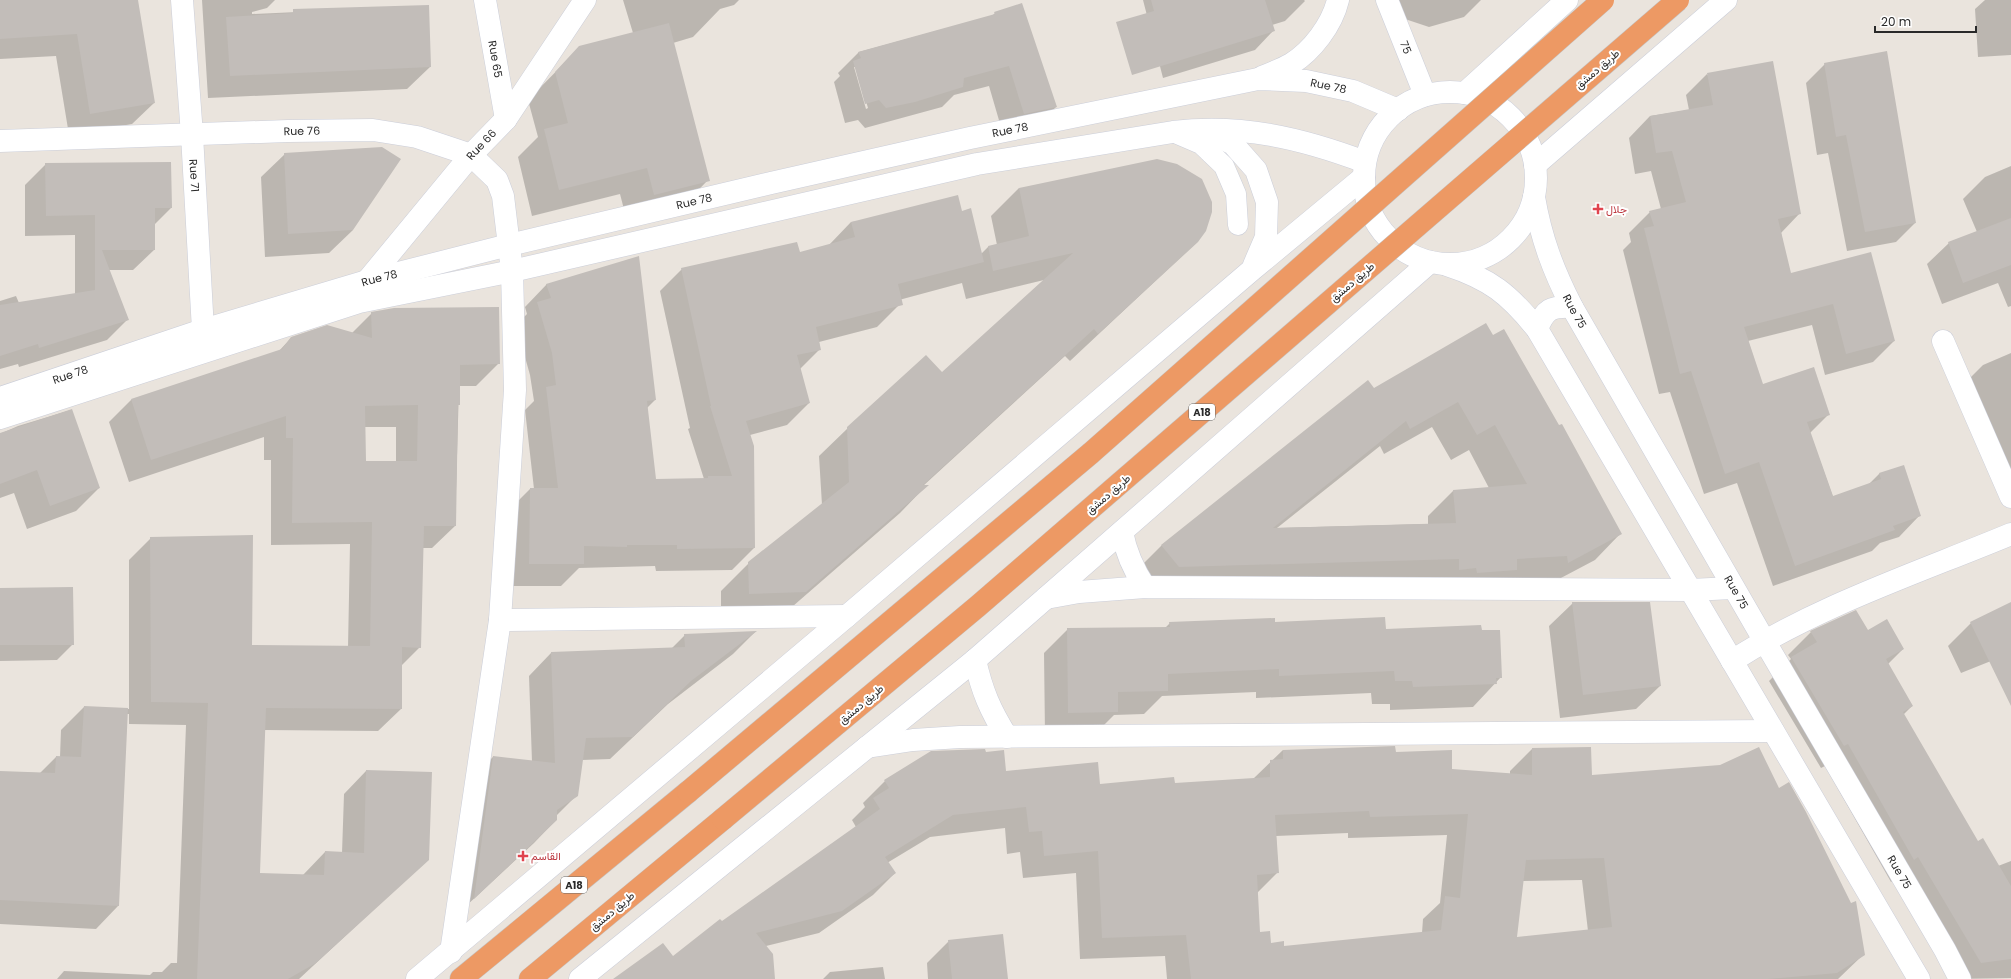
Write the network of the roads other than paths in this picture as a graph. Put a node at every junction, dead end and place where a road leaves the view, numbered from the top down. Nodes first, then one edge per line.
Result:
1 (182, 0) edge
2 (485, 0) edge
3 (585, 0) edge
4 (1338, 0) edge
5 (1387, 0) edge
6 (1567, 0) edge
7 (1603, 0) edge
8 (1678, 0) edge
9 (1726, 0) edge
10 (1258, 79) junction
11 (1465, 93) junction
12 (1425, 95) junction
13 (1398, 110) junction
14 (506, 119) junction
15 (1202, 129) junction
16 (1173, 132) junction
17 (192, 135) junction
18 (970, 138) junction
19 (0, 141) edge
20 (471, 155) junction
21 (977, 164) junction
22 (1535, 165) junction
23 (1364, 170) junction
24 (771, 183) junction
25 (1534, 197) junction
26 (777, 210) junction
27 (1238, 225) dead end
28 (509, 245) junction
29 (1438, 263) junction
30 (1253, 269) junction
31 (512, 272) junction
32 (367, 282) junction
33 (1572, 307) junction
34 (1537, 329) junction
35 (203, 330) junction
36 (1943, 341) dead end
37 (208, 352) junction
38 (0, 398) edge
39 (0, 418) edge
40 (2011, 497) edge
41 (1122, 532) junction
42 (2011, 534) edge
43 (1145, 587) junction
44 (1733, 588) junction
45 (1690, 590) junction
46 (1046, 598) junction
47 (847, 616) junction
48 (500, 620) junction
49 (1764, 640) junction
50 (975, 660) junction
51 (1732, 660) junction
52 (1772, 731) junction
53 (1007, 737) junction
54 (867, 748) junction
55 (451, 952) junction
56 (417, 979) edge
57 (461, 979) edge
58 (530, 979) edge
59 (580, 979) edge
60 (1919, 979) edge
61 (1960, 979) edge

1 - 17 street, Rue 71
2 - 14 street, Rue 65
3 - 14 street, Rue 66
4 - 10 street
5 - 12 street, 75
6 - 11 street
7 - 57 highway, A18, bridge
8 - 58 highway, طريق دمشق / A18, bridge
9 - 22 street
10 - 13 street, Rue 78
10 - 18 street, Rue 78
11 - 12 street
11 - 22 street
12 - 13 street
13 - 23 street
14 - 20 street, Rue 66
15 - 16 street
15 - 23 street
15 - 30 street
16 - 21 street
16 - 27 lane
17 - 19 street, Rue 76
17 - 20 street, Rue 76
17 - 35 street, Rue 71
18 - 21 street
18 - 24 street, Rue 78
20 - 28 street, Rue 76
20 - 32 street, Rue 66
21 - 26 street
22 - 25 street
23 - 29 street
23 - 30 street
24 - 26 street
24 - 28 street, Rue 78
25 - 29 street
25 - 33 street, Rue 75
26 - 31 street
28 - 31 street, Rue 76
28 - 32 street, Rue 78
29 - 34 street
29 - 41 street
30 - 47 street
31 - 37 street
31 - 48 street, Rue 76
32 - 35 street, Rue 78
33 - 34 street
33 - 44 street, Rue 75
34 - 45 street
35 - 37 street, Rue 71
35 - 38 street, Rue 78
36 - 40 street
37 - 39 street
41 - 43 street
41 - 46 street
42 - 49 street
43 - 45 street
43 - 46 street
44 - 45 street
44 - 49 street, Rue 75
45 - 51 street
46 - 50 street
47 - 48 street
47 - 55 street
48 - 55 street, Rue 76
49 - 51 street
49 - 61 street, Rue 75
50 - 53 street
50 - 54 street
51 - 52 street
52 - 53 street
52 - 60 street
53 - 54 street
54 - 59 street
55 - 56 street

